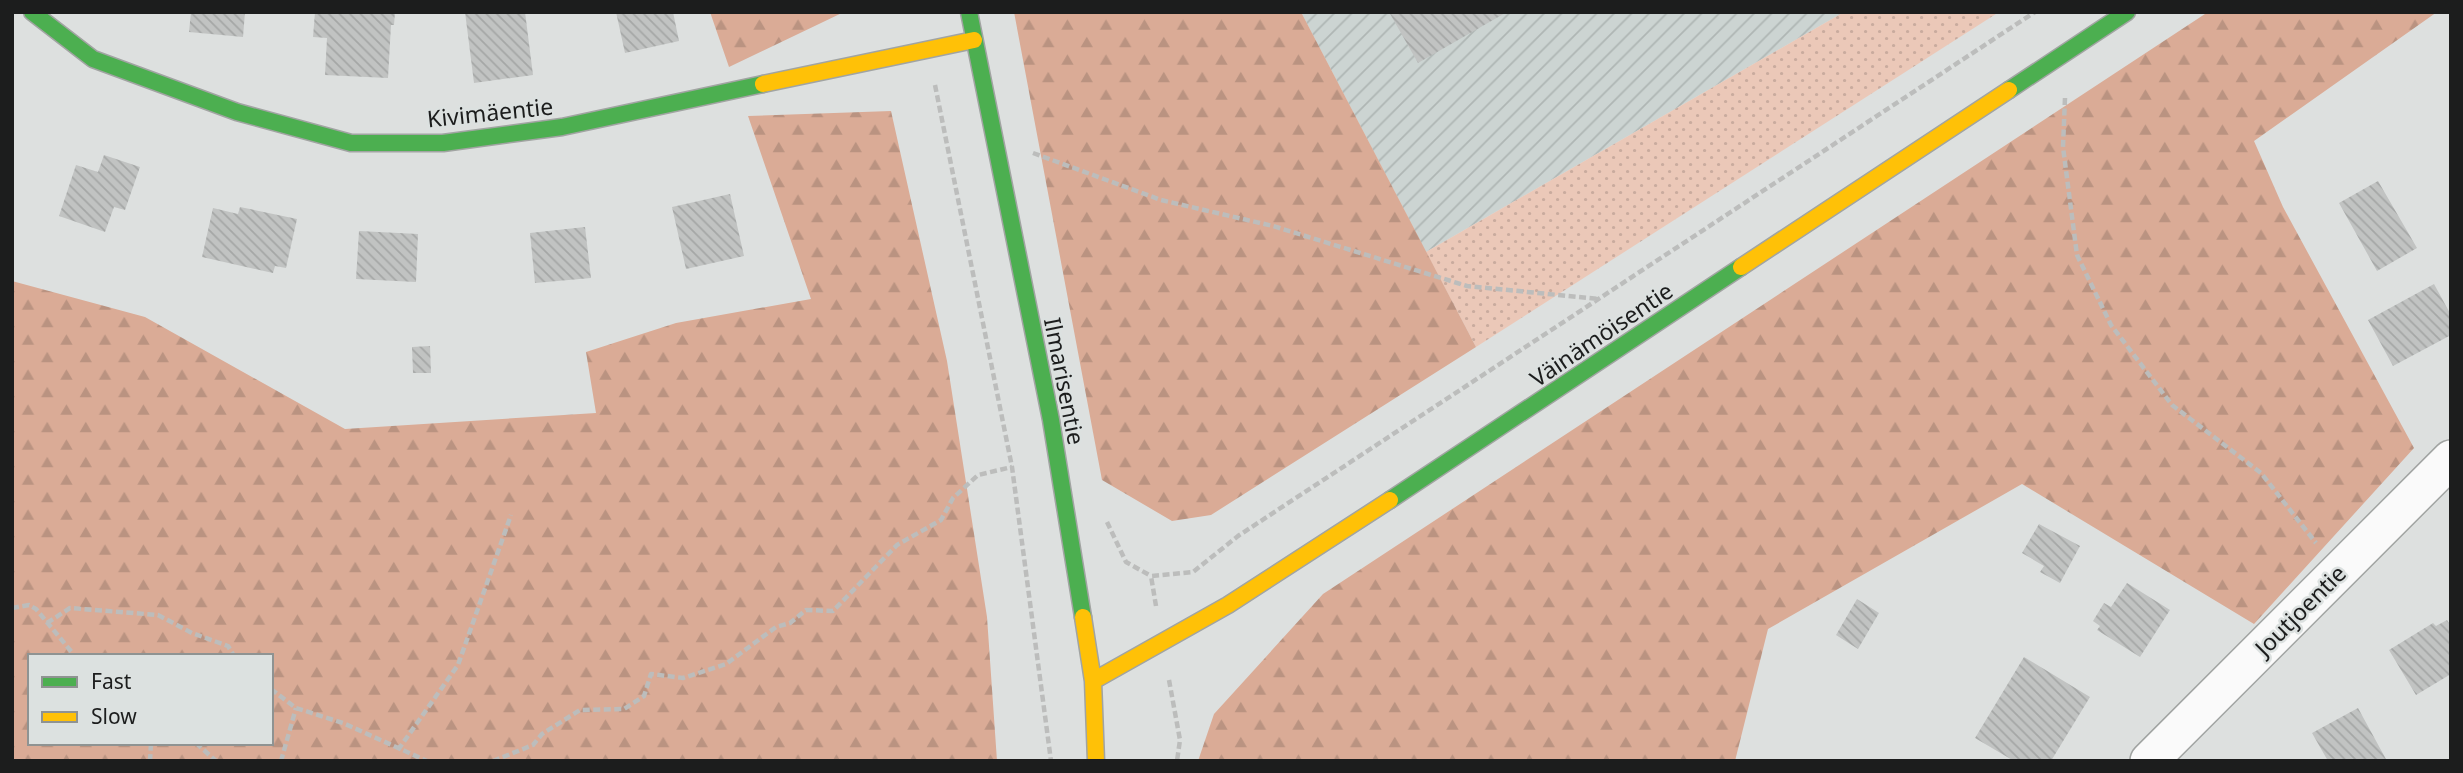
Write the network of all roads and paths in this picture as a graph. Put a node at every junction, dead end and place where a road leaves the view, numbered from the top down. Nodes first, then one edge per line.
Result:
1 (32, 12) edge
2 (969, 12) edge
3 (2035, 12) edge
4 (2127, 12) edge
5 (974, 40) junction
6 (928, 50) junction
7 (2067, 52) junction
8 (1033, 153) dead end
9 (1599, 299) junction
10 (2451, 459) edge
11 (1012, 467) junction
12 (511, 515) dead end
13 (2338, 572) junction
14 (12, 608) edge
15 (47, 623) junction
16 (1161, 642) junction
17 (73, 654) edge
18 (233, 654) edge
19 (1093, 681) junction
20 (273, 691) edge
21 (296, 708) junction
22 (197, 745) edge
23 (398, 750) junction
24 (216, 761) edge
25 (281, 761) edge
26 (427, 761) edge
27 (493, 761) edge
28 (1051, 761) edge
29 (1096, 761) edge
30 (1177, 761) edge
31 (2149, 761) edge

1 - 6 street, Kivimäentie
2 - 5 street, Ilmarisentie
3 - 9 path
4 - 7 street, Väinämöisentie
5 - 6 street, Kivimäentie
5 - 19 street, Ilmarisentie
6 - 11 path
7 - 13 path
7 - 16 street, Väinämöisentie
8 - 9 path
9 - 16 path
10 - 13 street, Joutjoentie
11 - 27 path
11 - 28 path
12 - 23 path
13 - 31 street, Joutjoentie
14 - 15 path
15 - 17 path
15 - 18 path
16 - 19 street, Väinämöisentie
16 - 30 path
19 - 29 street, Ilmarisentie
20 - 21 path
21 - 23 path
21 - 25 path
22 - 24 path
23 - 26 path

